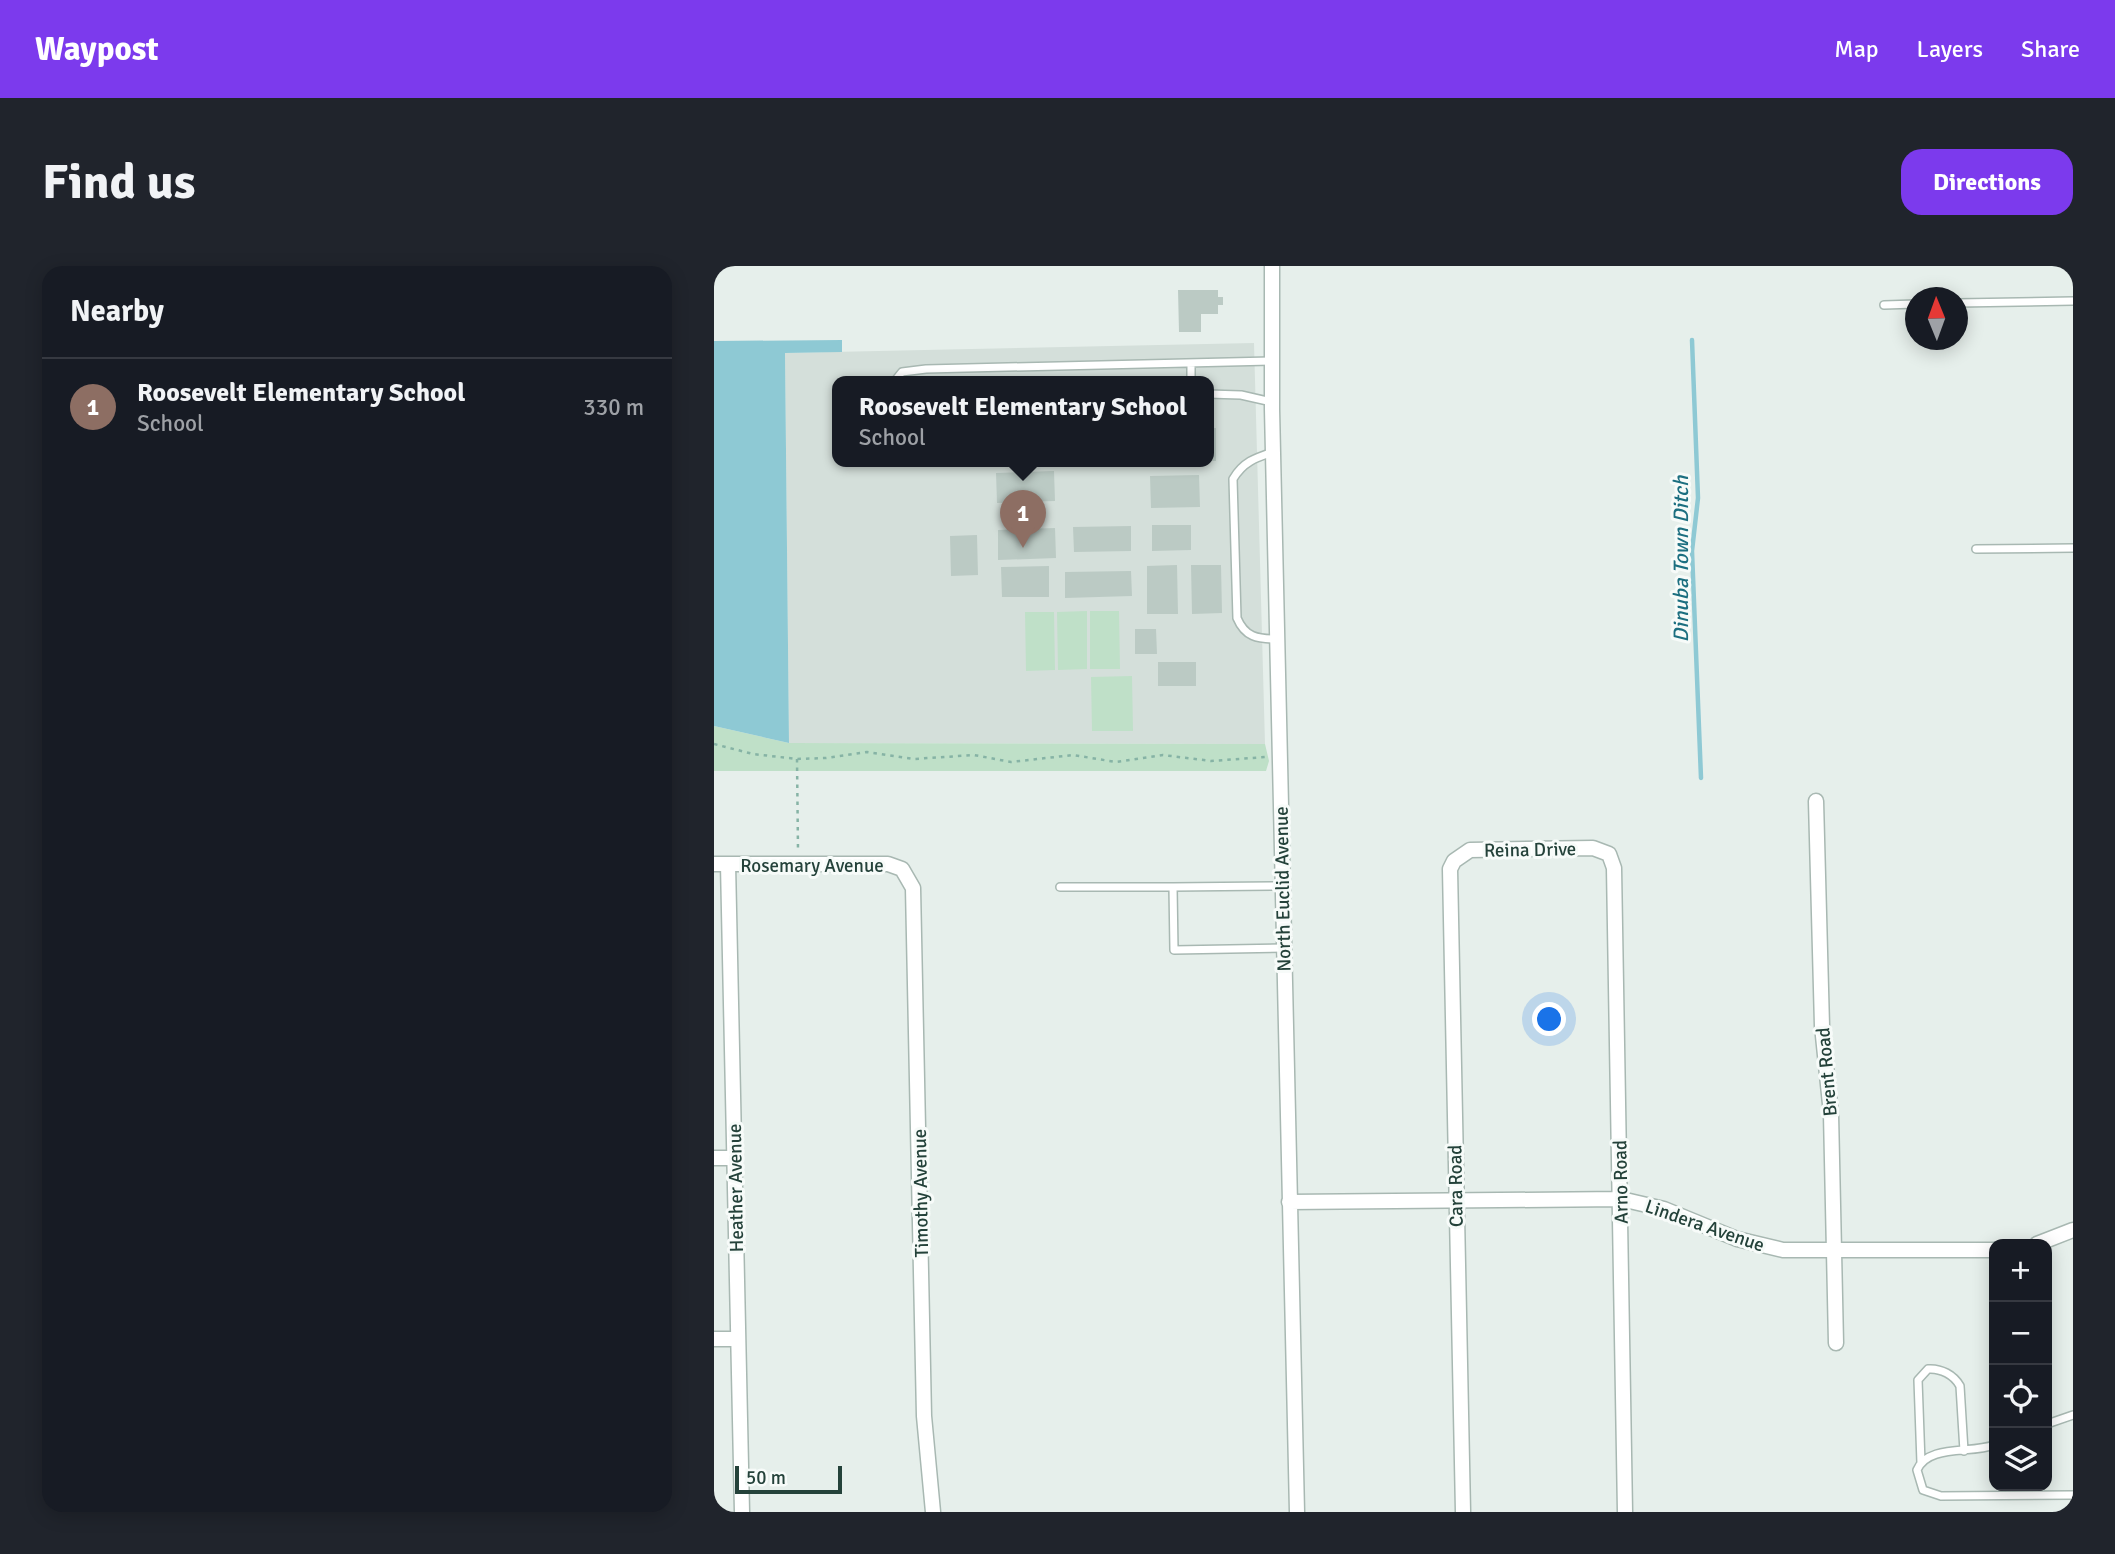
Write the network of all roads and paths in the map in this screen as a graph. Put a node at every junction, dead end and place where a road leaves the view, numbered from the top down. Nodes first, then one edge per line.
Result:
1 (1272, 266) edge
2 (2073, 301) edge
3 (1968, 303) edge
4 (1905, 304) edge
5 (1884, 305) dead end
6 (1271, 361) junction
7 (1191, 363) junction
8 (899, 376) edge
9 (1191, 376) edge
10 (1214, 394) edge
11 (1272, 402) junction
12 (1273, 452) junction
13 (2073, 548) edge
14 (1976, 549) dead end
15 (1277, 639) junction
16 (714, 744) edge
17 (1265, 757) dead end
18 (797, 759) junction
19 (1816, 801) dead end
20 (1609, 854) joint
21 (1454, 861) joint
22 (797, 863) junction
23 (721, 864) edge
24 (907, 875) joint
25 (1282, 886) junction
26 (1060, 887) dead end
27 (1173, 887) junction
28 (1284, 948) junction
29 (734, 1157) junction
30 (714, 1158) edge
31 (1455, 1199) junction
32 (1621, 1199) junction
33 (1289, 1202) junction
34 (2073, 1230) edge
35 (2050, 1239) edge
36 (1832, 1250) junction
37 (1989, 1250) edge
38 (714, 1339) edge
39 (738, 1339) junction
40 (1836, 1343) dead end
41 (2073, 1415) edge
42 (2052, 1422) edge
43 (1989, 1447) edge
44 (1964, 1451) junction
45 (1921, 1463) junction
46 (2073, 1495) edge
47 (741, 1512) edge
48 (933, 1512) edge
49 (1297, 1512) edge
50 (1463, 1512) edge
51 (1625, 1512) edge

1 - 6 street, North Euclid Avenue
2 - 3 lane
4 - 5 lane
6 - 7 lane
6 - 11 street, North Euclid Avenue
7 - 8 lane
7 - 9 lane
10 - 11 lane
11 - 12 street, North Euclid Avenue
12 - 15 street, North Euclid Avenue
12 - 15 lane
13 - 14 lane
15 - 25 street, North Euclid Avenue
16 - 18 path
17 - 18 path
18 - 22 path
19 - 36 street, Brent Road
20 - 21 street, Reina Drive
20 - 32 street, Arno Road
21 - 31 street, Cara Road
22 - 23 street, Rosemary Avenue
22 - 24 street, Rosemary Avenue
23 - 29 street, Heather Avenue
24 - 48 street, Timothy Avenue
25 - 27 lane
25 - 28 street, North Euclid Avenue
26 - 27 lane
27 - 28 lane
28 - 33 street, North Euclid Avenue
29 - 30 street
29 - 39 street, Heather Avenue
31 - 32 street, Lindera Avenue
31 - 33 street, Lindera Avenue
31 - 50 street, Cara Road
32 - 36 street, Lindera Avenue
32 - 51 street, Arno Road
33 - 49 street, North Euclid Avenue
34 - 35 street
36 - 37 street, Lindera Avenue
36 - 40 street, Brent Road
38 - 39 street
39 - 47 street, Heather Avenue
41 - 42 lane
43 - 44 lane
44 - 45 lane
44 - 45 lane
45 - 46 lane

